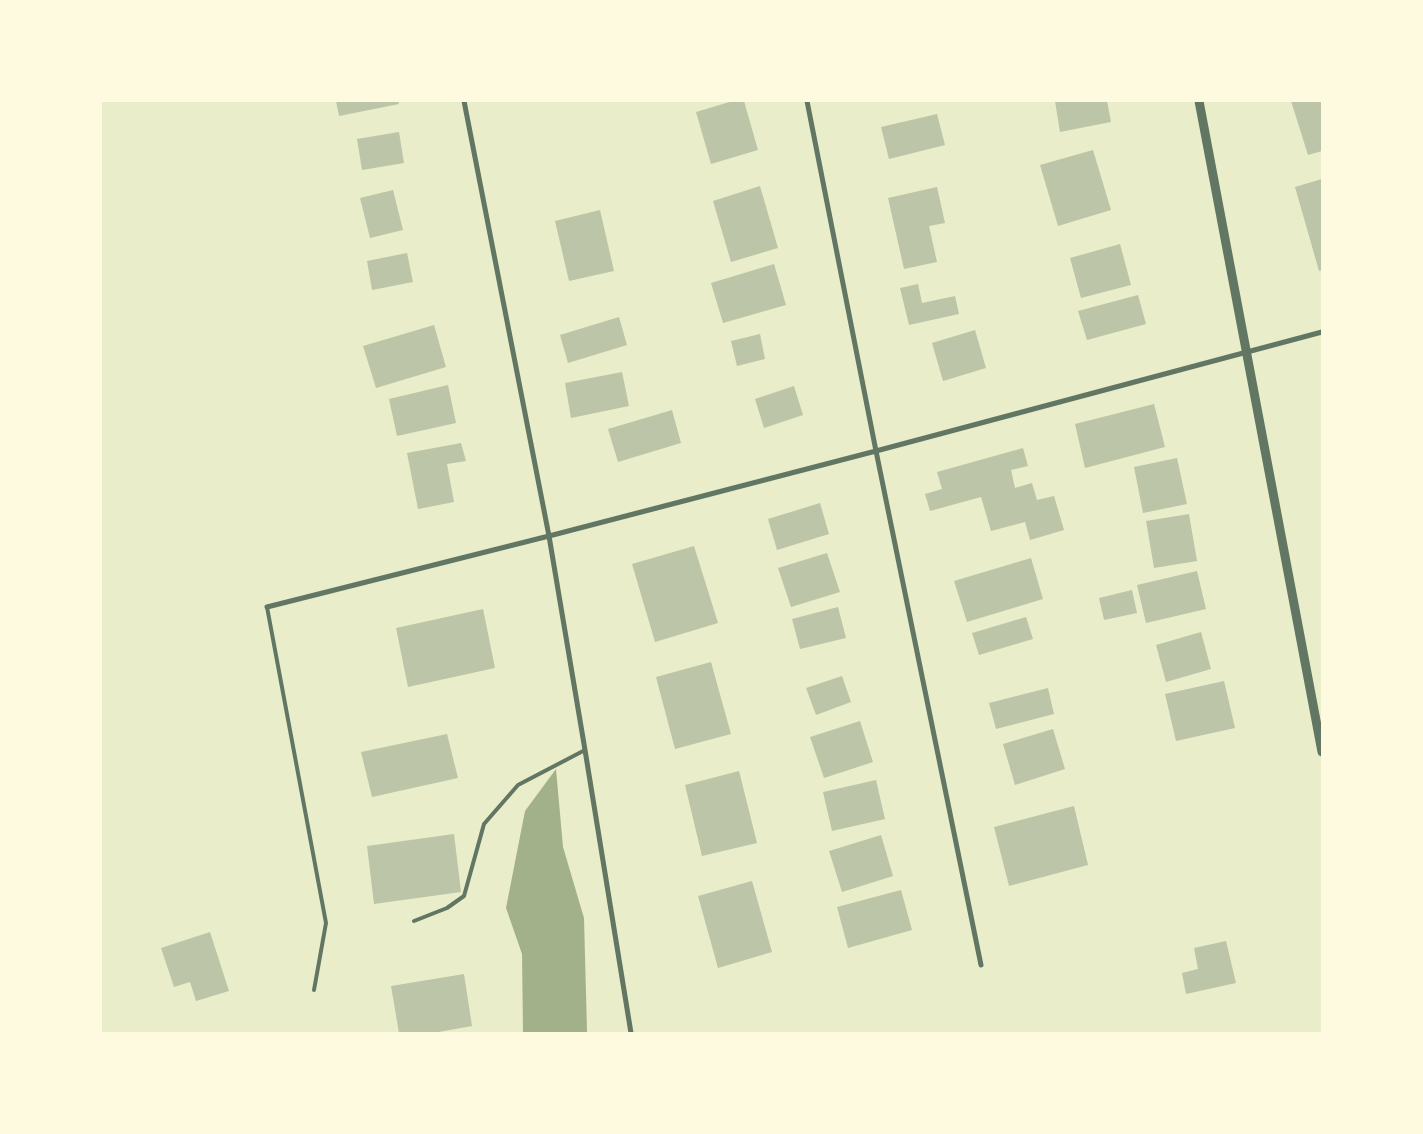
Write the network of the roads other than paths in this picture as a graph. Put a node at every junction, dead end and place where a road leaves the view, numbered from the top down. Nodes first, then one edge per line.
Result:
1 (464, 101) edge
2 (807, 101) edge
3 (1199, 101) edge
4 (1322, 332) edge
5 (1246, 351) junction
6 (876, 451) junction
7 (549, 536) junction
8 (267, 607) joint
9 (585, 750) junction
10 (1322, 752) edge
11 (414, 921) dead end
12 (981, 965) dead end
13 (314, 990) dead end
14 (631, 1033) edge

1 - 7 street
2 - 6 street
3 - 5 street
4 - 5 street
5 - 6 street
5 - 10 street
6 - 7 street
6 - 12 street
7 - 8 street
7 - 9 street
8 - 13 lane
9 - 11 lane
9 - 14 street

